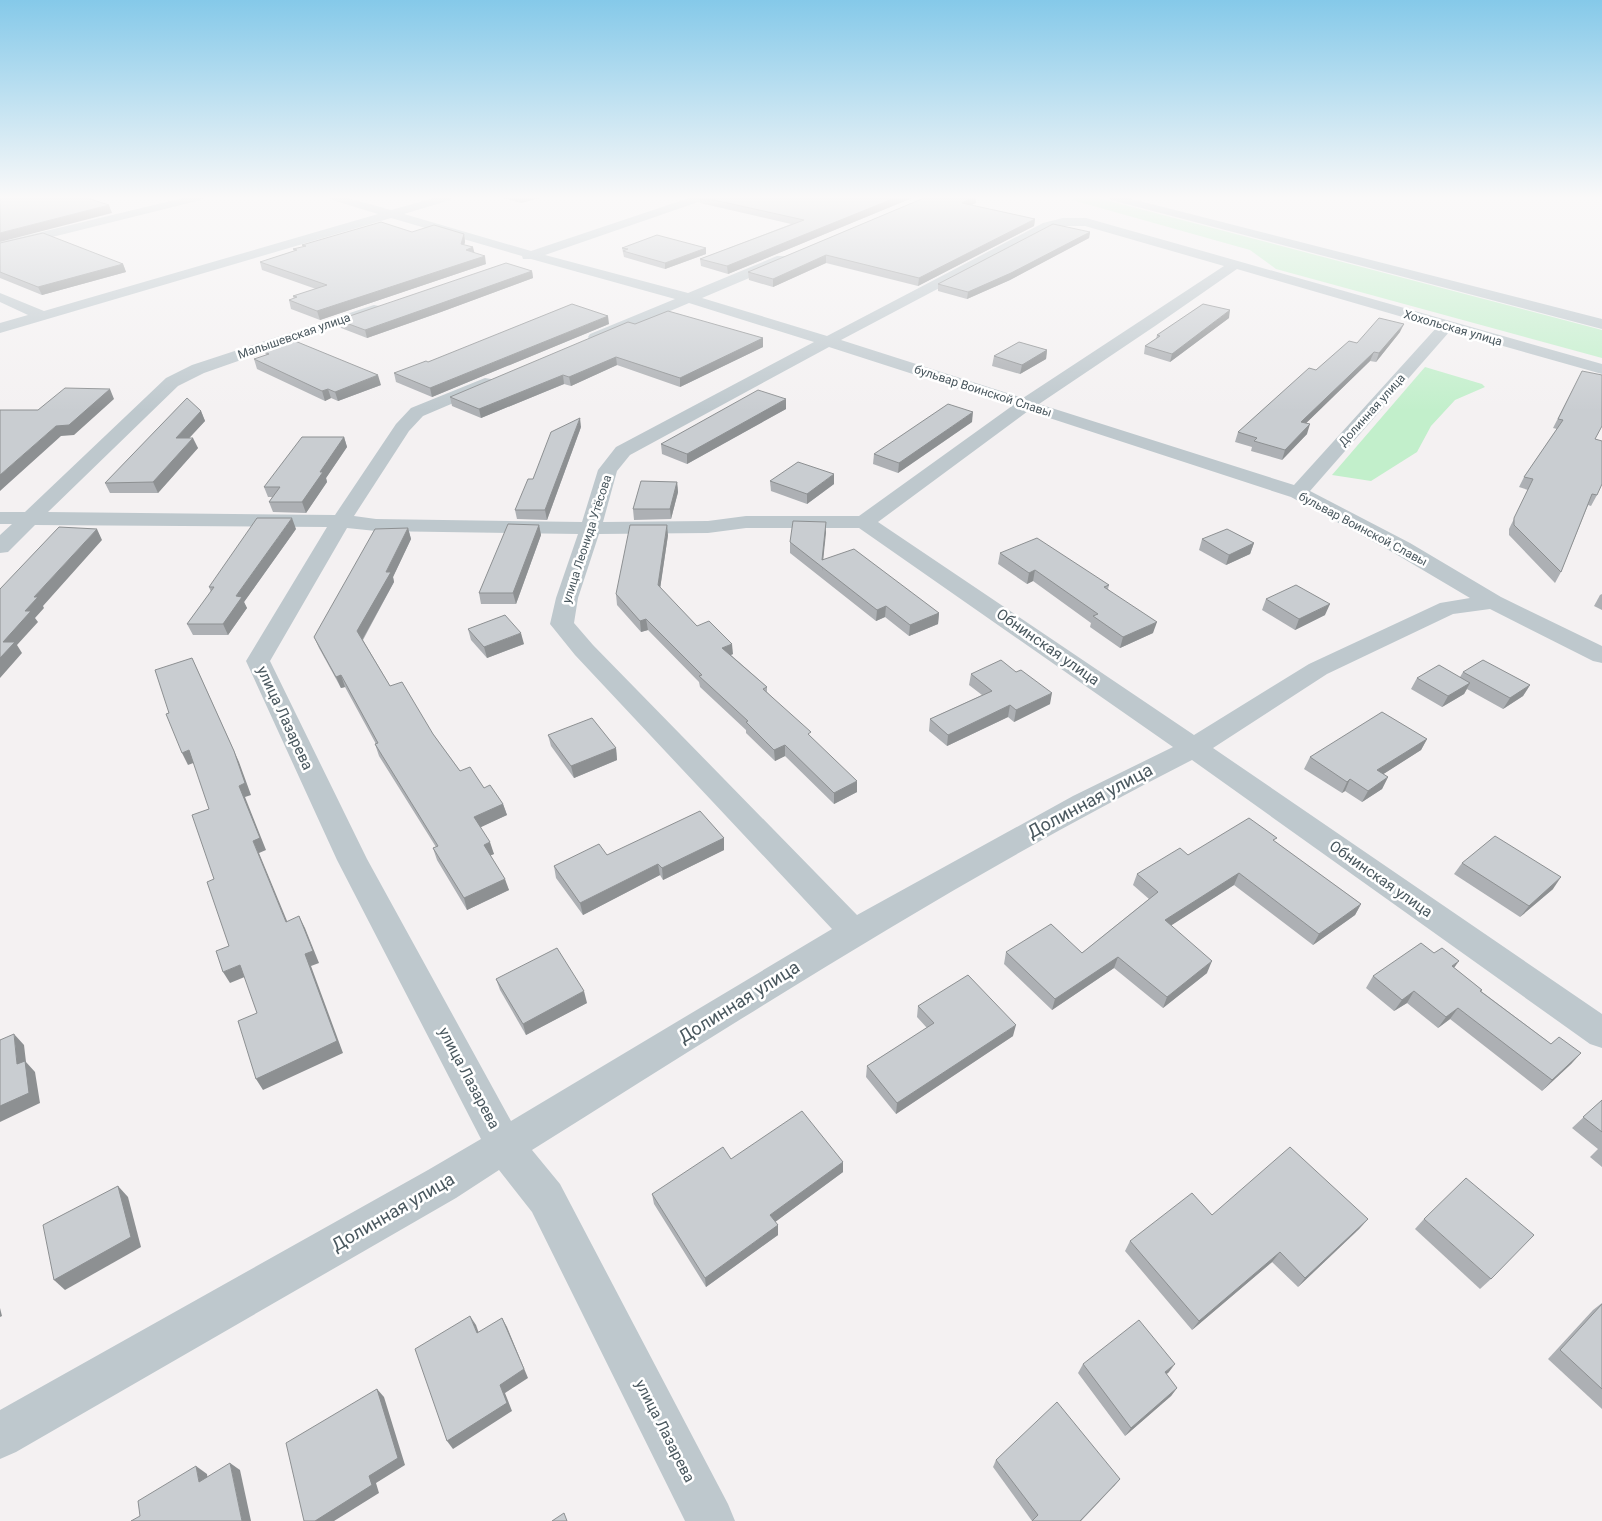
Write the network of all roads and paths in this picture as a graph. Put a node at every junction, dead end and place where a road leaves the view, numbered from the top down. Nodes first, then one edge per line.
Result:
1 (200, 269) edge
2 (580, 269) edge
3 (757, 269) edge
4 (966, 269) edge
5 (1228, 269) edge
6 (1252, 269) edge
7 (1389, 269) edge
8 (0, 297) edge
9 (688, 298) junction
10 (392, 303) edge
11 (41, 315) junction
12 (1602, 324) edge
13 (1446, 326) junction
14 (0, 328) edge
15 (828, 341) junction
16 (570, 348) edge
17 (1602, 369) edge
18 (507, 374) edge
19 (1025, 405) junction
20 (1298, 493) junction
21 (0, 518) edge
22 (29, 518) junction
23 (341, 521) junction
24 (864, 522) junction
25 (591, 528) junction
26 (0, 547) edge
27 (1493, 602) junction
28 (1602, 656) edge
29 (1193, 748) junction
30 (854, 932) junction
31 (1602, 1033) edge
32 (504, 1146) junction
33 (0, 1436) edge
34 (711, 1521) edge

1 - 11 street
2 - 9 street, бульвар Воинской Славы
3 - 9 street
4 - 15 street, улица Леонида Утёсова
5 - 19 street
6 - 13 street, Хохольская улица
7 - 12 street
8 - 11 street
9 - 15 street, бульвар Воинской Славы
9 - 16 street
10 - 22 street, Малышевская улица
11 - 14 street
13 - 17 street, Хохольская улица
13 - 20 street, Долинная улица
15 - 19 street, бульвар Воинской Славы
15 - 25 street, улица Леонида Утёсова
18 - 23 street, улица Лазарева
19 - 20 street, бульвар Воинской Славы
19 - 24 street
20 - 27 street, бульвар Воинской Славы
21 - 22 street
22 - 23 street
22 - 26 street, Малышевская улица
23 - 25 street
23 - 32 street, улица Лазарева
24 - 25 street
24 - 29 street, Обнинская улица
25 - 30 street, улица Леонида Утёсова
27 - 28 street, бульвар Воинской Славы
27 - 29 street, Долинная улица
29 - 30 street, Долинная улица
29 - 31 street, Обнинская улица
30 - 32 street, Долинная улица
32 - 33 street, Долинная улица
32 - 34 street, улица Лазарева

